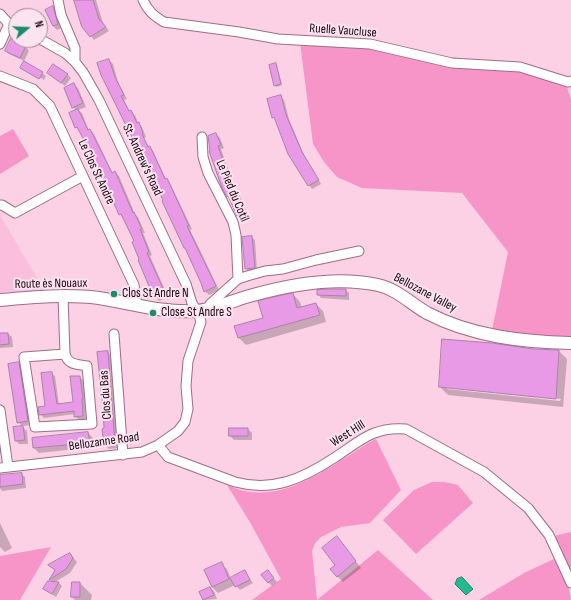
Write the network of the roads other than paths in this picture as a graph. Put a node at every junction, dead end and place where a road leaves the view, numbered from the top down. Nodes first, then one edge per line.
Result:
1 (58, 0) edge
2 (143, 0) edge
3 (0, 14) edge
4 (8, 22) edge
5 (8, 32) edge
6 (0, 44) edge
7 (48, 44) edge
8 (75, 62) junction
9 (0, 76) edge
10 (571, 81) edge
11 (202, 137) dead end
12 (83, 176) junction
13 (0, 205) edge
14 (359, 250) dead end
15 (238, 279) junction
16 (64, 296) junction
17 (0, 300) edge
18 (137, 306) junction
19 (209, 308) junction
20 (196, 312) junction
21 (114, 334) dead end
22 (571, 343) edge
23 (65, 354) junction
24 (0, 415) edge
25 (158, 445) junction
26 (123, 455) junction
27 (4, 467) edge
28 (571, 583) edge

1 - 8 street
2 - 10 street, Ruelle Vaucluse
3 - 4 street
5 - 6 street
7 - 8 street, St. Andrew's Road
8 - 20 street, St. Andrew's Road
9 - 12 street, Le Clos St Andre
11 - 15 street, Le Pied du Cotil
12 - 13 street
12 - 18 street, Le Clos St Andre
14 - 15 street
15 - 19 street
16 - 17 street, Route ès Nouaux
16 - 18 street, Route ès Nouaux
16 - 23 street
18 - 20 street, Route ès Nouaux
19 - 20 street, Bellozane Valley
19 - 22 street, Bellozane Valley
20 - 25 street, Bellozanne Road
21 - 26 street, Clos du Bas
23 - 23 street
24 - 27 street
25 - 26 street, Bellozanne Road
25 - 28 street, West Hill
26 - 27 street, Bellozanne Road

